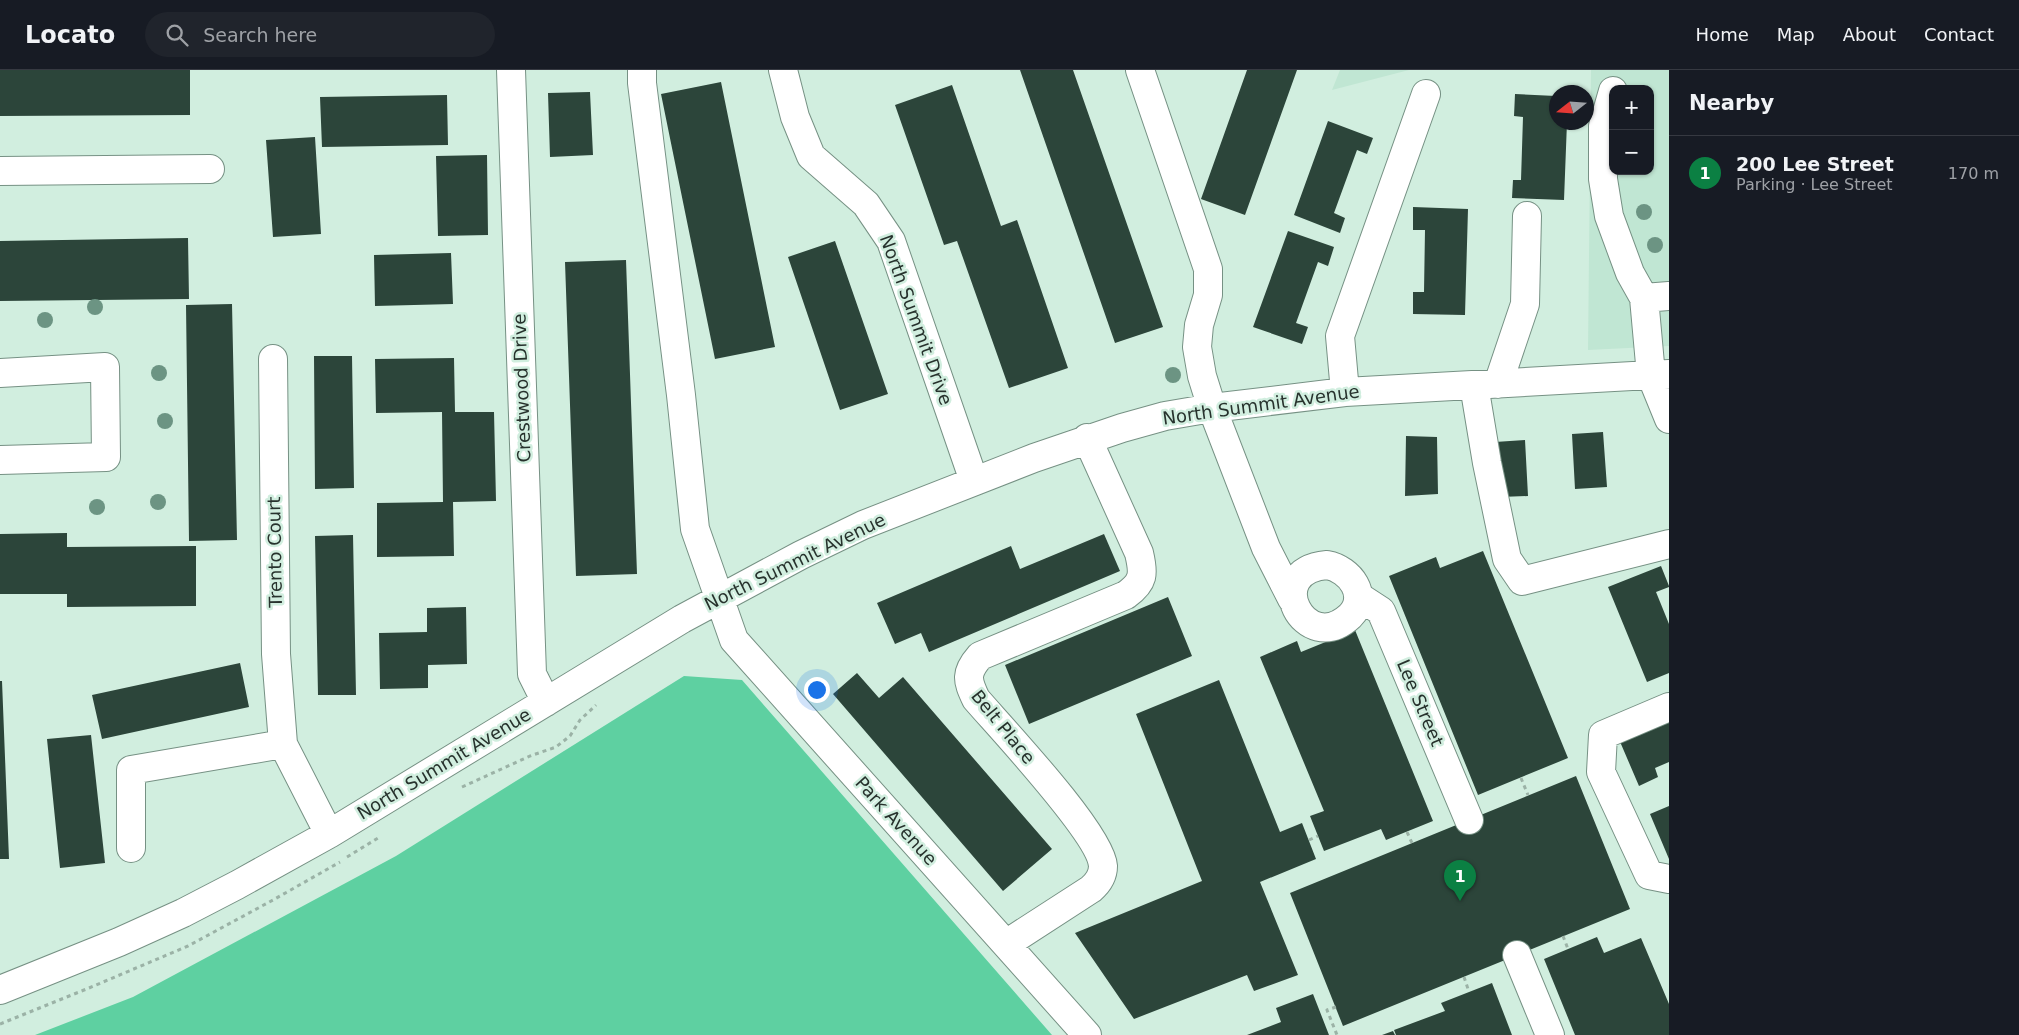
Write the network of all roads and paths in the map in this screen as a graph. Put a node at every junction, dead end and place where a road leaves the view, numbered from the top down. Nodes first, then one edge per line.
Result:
1 (511, 70) edge
2 (642, 70) edge
3 (783, 70) edge
4 (1140, 70) edge
5 (1618, 70) edge
6 (1614, 85) edge
7 (1426, 94) dead end
8 (1609, 104) edge
9 (210, 169) dead end
10 (0, 171) edge
11 (1527, 216) dead end
12 (1656, 297) edge
13 (272, 359) dead end
14 (0, 373) edge
15 (1660, 374) edge
16 (1486, 384) junction
17 (1345, 392) junction
18 (1212, 408) junction
19 (1669, 419) edge
20 (1087, 438) junction
21 (0, 460) edge
22 (974, 481) junction
23 (1669, 544) edge
24 (1358, 596) junction
25 (720, 598) junction
26 (1292, 599) junction
27 (546, 702) junction
28 (1669, 706) edge
29 (282, 744) junction
30 (1520, 778) dead end
31 (1528, 795) dead end
32 (1469, 820) dead end
33 (1407, 832) dead end
34 (329, 834) junction
35 (1318, 836) dead end
36 (1308, 840) dead end
37 (1412, 843) dead end
38 (131, 848) dead end
39 (1669, 880) edge
40 (1563, 936) dead end
41 (1006, 944) junction
42 (1568, 949) dead end
43 (1517, 955) dead end
44 (1464, 977) dead end
45 (0, 990) edge
46 (1469, 992) dead end
47 (1336, 1007) dead end
48 (1087, 1035) edge
49 (1337, 1035) edge
50 (1550, 1035) edge

1 - 27 street, Crestwood Drive
2 - 25 street, Park Avenue
3 - 22 street, North Summit Drive
4 - 18 street
5 - 6 street
7 - 17 street
8 - 12 street
9 - 10 street
11 - 16 street
12 - 15 street
13 - 29 street, Trento Court
14 - 21 street
15 - 16 street, North Summit Avenue
15 - 19 street
16 - 17 street, North Summit Avenue
16 - 23 street
17 - 18 street, North Summit Avenue
18 - 20 street, North Summit Avenue
18 - 26 street
20 - 22 street, North Summit Avenue
20 - 41 street, Belt Place
22 - 25 street, North Summit Avenue
24 - 26 street
24 - 26 street, Lee Street
24 - 32 street, Lee Street
25 - 27 street, North Summit Avenue
25 - 41 street, Park Avenue
27 - 34 street, North Summit Avenue
28 - 39 street
29 - 34 street, Trento Court
29 - 38 street
30 - 31 path
33 - 37 path
34 - 45 street, North Summit Avenue
35 - 36 path
40 - 42 path
41 - 48 street, Park Avenue
43 - 50 street
44 - 46 path
47 - 49 path

